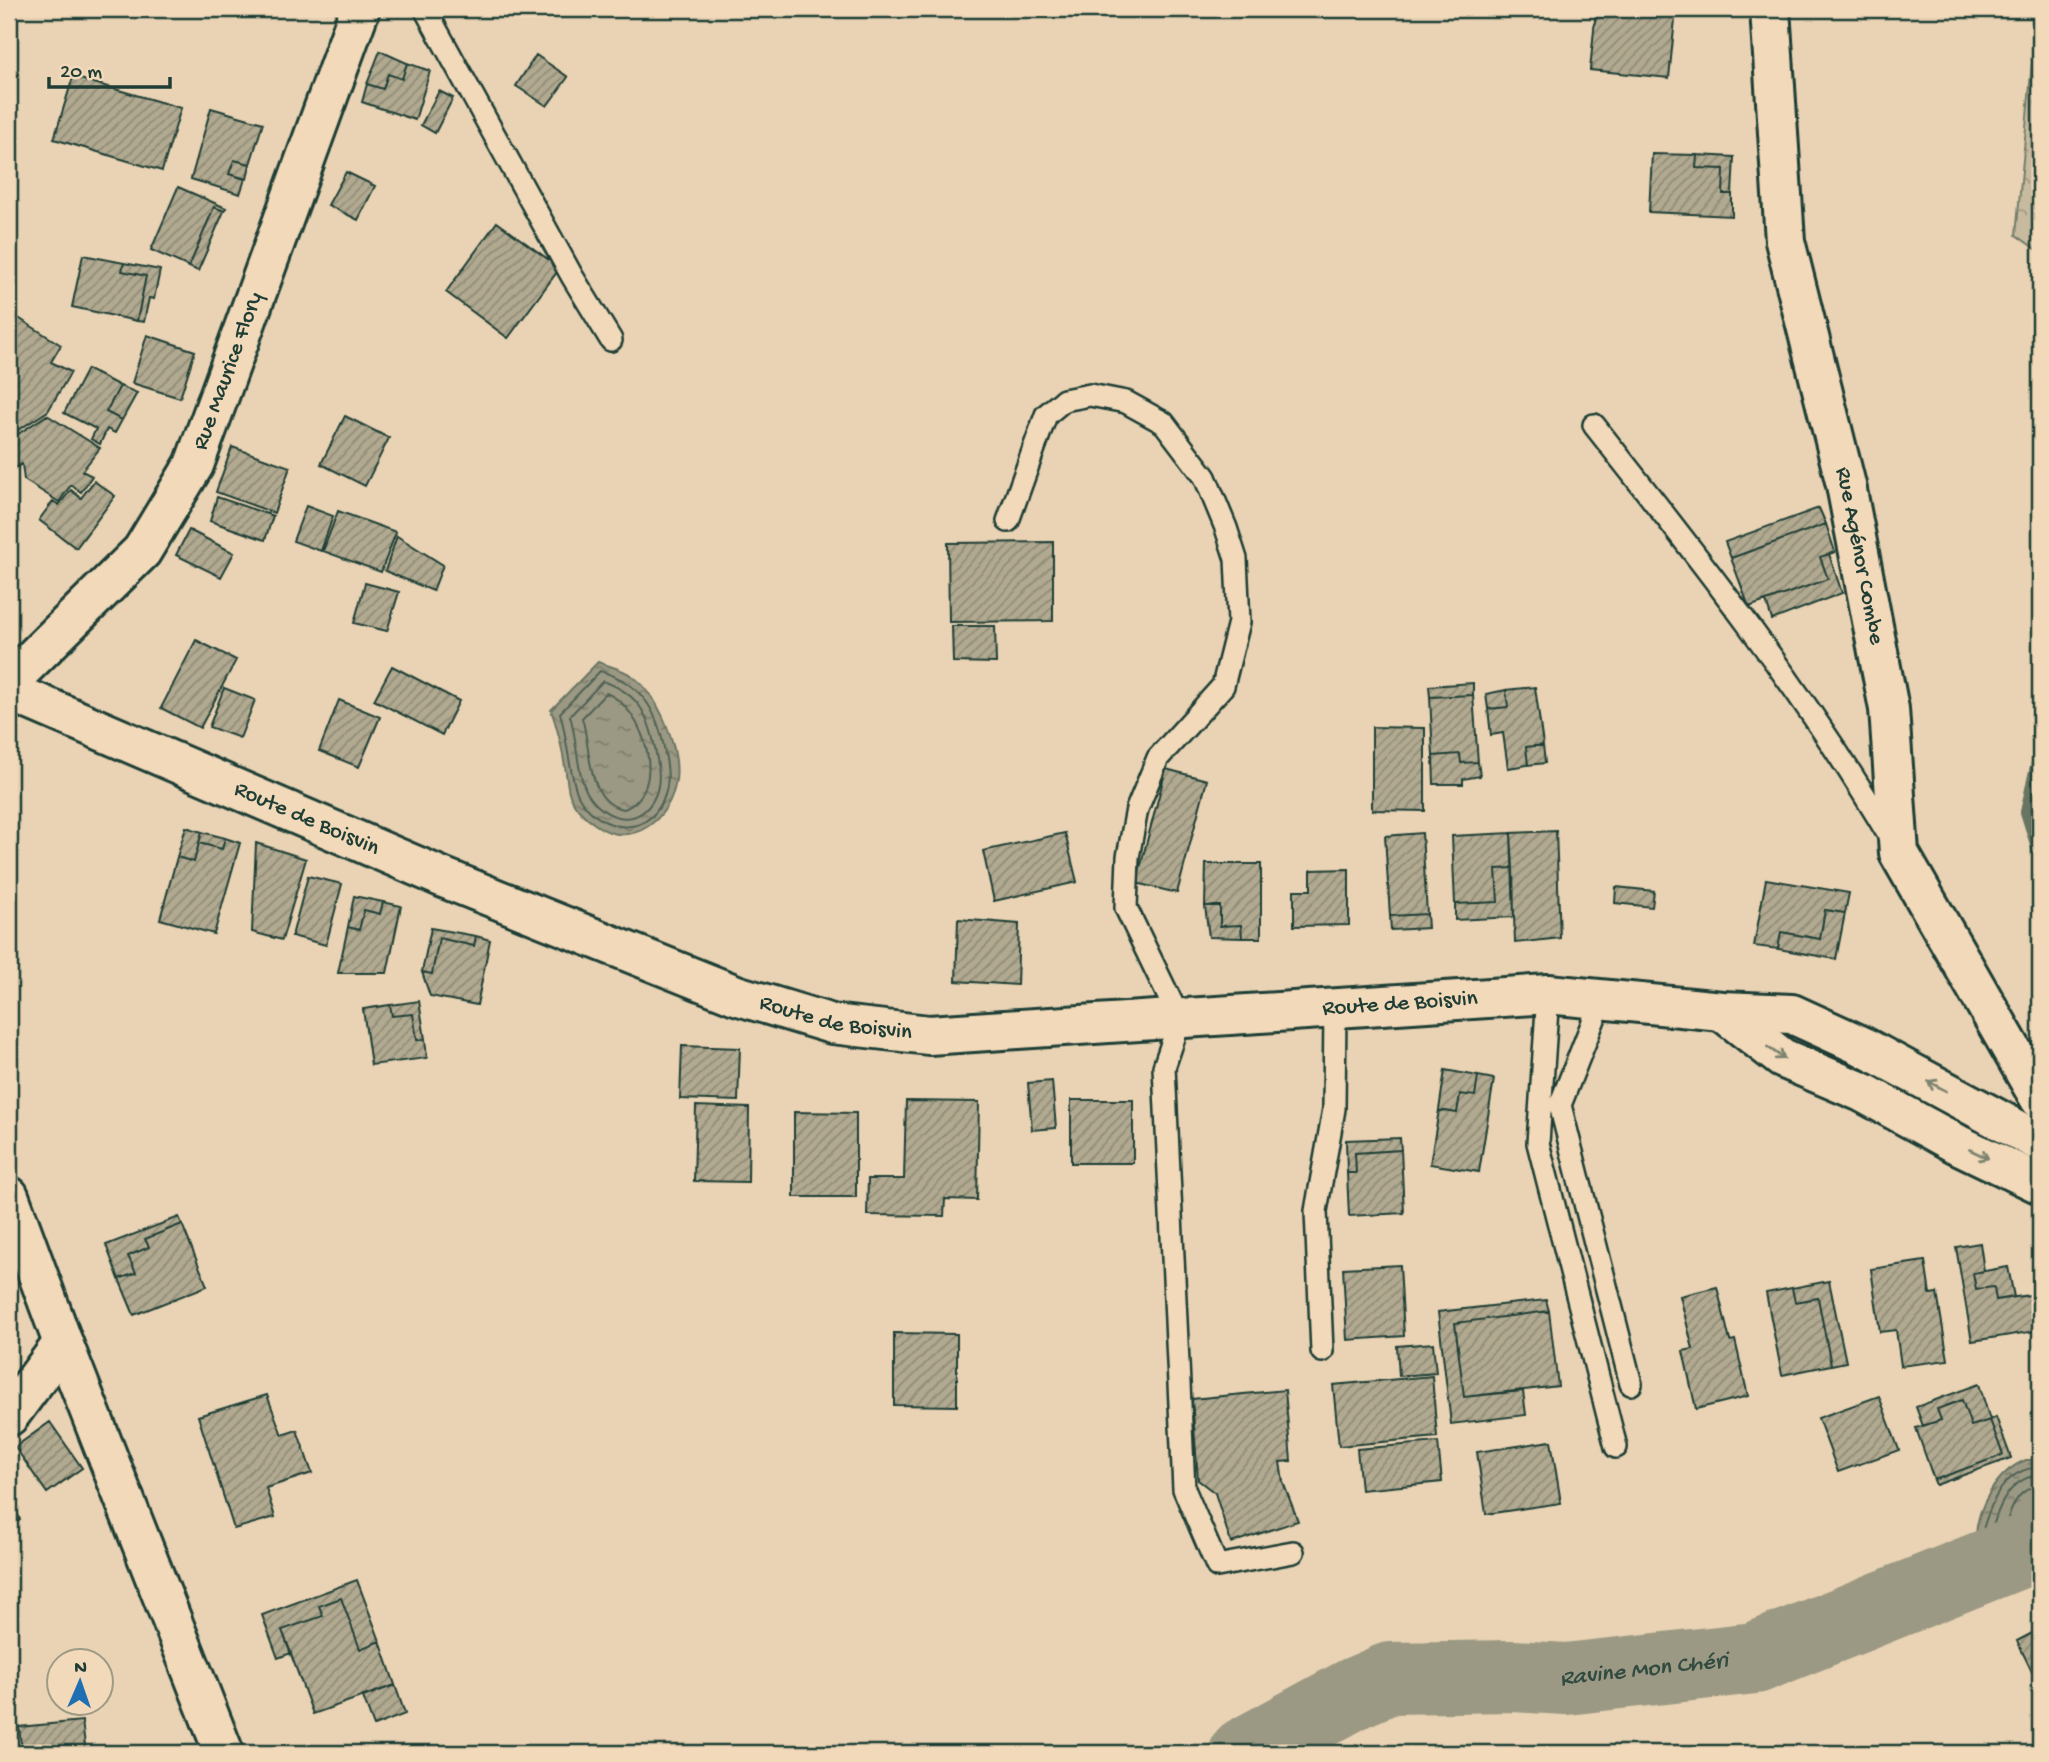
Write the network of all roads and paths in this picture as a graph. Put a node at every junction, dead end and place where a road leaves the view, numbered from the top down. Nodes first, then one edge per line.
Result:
1 (360, 9) edge
2 (425, 9) edge
3 (1769, 9) edge
4 (611, 340) dead end
5 (1594, 425) dead end
6 (1008, 522) dead end
7 (9, 682) edge
8 (9, 691) edge
9 (1899, 853) junction
10 (1548, 994) junction
11 (1602, 999) junction
12 (1335, 1008) junction
13 (1722, 1011) junction
14 (1180, 1020) junction
15 (2033, 1088) edge
16 (2001, 1119) junction
17 (2040, 1142) edge
18 (2040, 1184) edge
19 (9, 1196) edge
20 (63, 1343) junction
21 (1322, 1352) dead end
22 (1631, 1384) dead end
23 (9, 1416) edge
24 (1616, 1447) dead end
25 (1293, 1552) dead end
26 (223, 1753) edge

1 - 7 street, Rue Maurice Flory
2 - 4 lane
3 - 9 street, Rue Agénor Combe
5 - 9 lane
6 - 14 lane
8 - 14 street, Route de Boisvin
9 - 15 street, Rue Agénor Combe
10 - 11 street, Route de Boisvin
10 - 12 street, Route de Boisvin
10 - 24 lane
11 - 13 street, Route de Boisvin
11 - 22 lane
12 - 14 street, Route de Boisvin
12 - 21 lane
16 -> 13 street, Route de Boisvin
13 -> 18 street
14 - 25 lane
15 - 16 street, Rue Agénor Combe
16 - 17 street, Route de Boisvin
19 - 20 street
20 - 23 street
20 - 26 street

